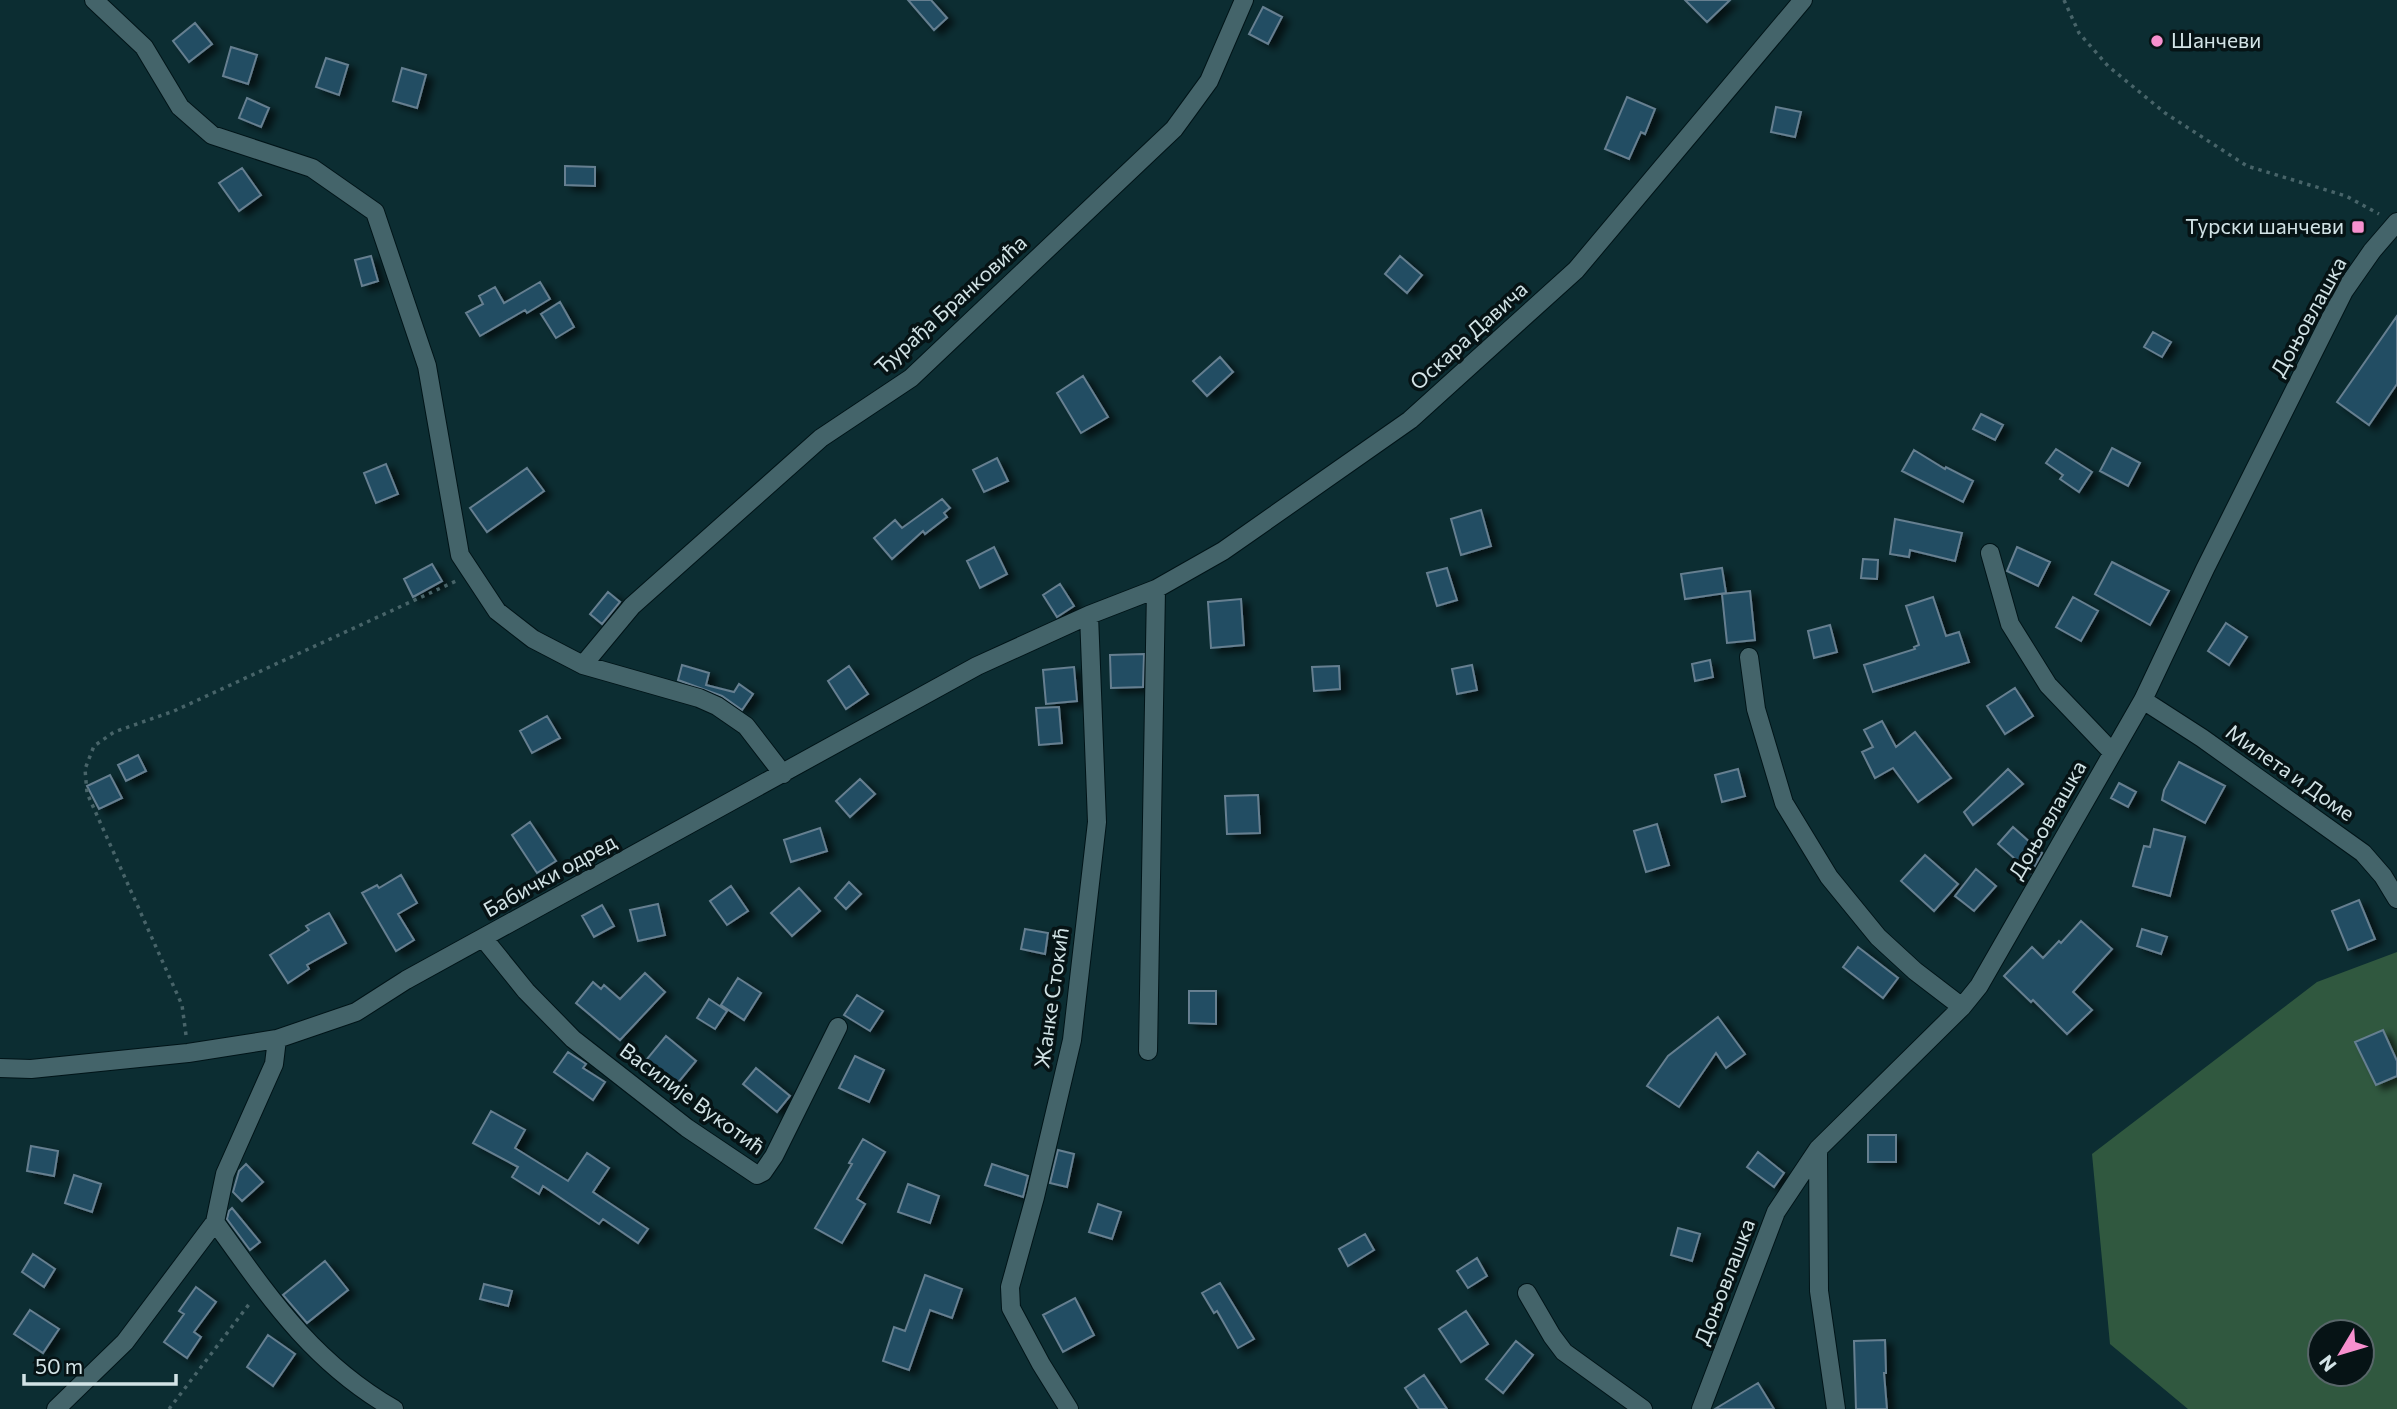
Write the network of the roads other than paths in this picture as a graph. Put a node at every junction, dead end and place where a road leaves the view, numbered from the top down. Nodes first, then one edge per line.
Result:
1 (94, 0) edge
2 (1244, 0) edge
3 (1803, 0) edge
4 (2396, 222) edge
5 (1990, 554) dead end
6 (1156, 589) junction
7 (1089, 615) junction
8 (1749, 657) dead end
9 (583, 665) junction
10 (2143, 700) junction
11 (2112, 752) junction
12 (783, 774) junction
13 (2397, 899) edge
14 (484, 939) junction
15 (1962, 1007) junction
16 (838, 1027) dead end
17 (278, 1039) junction
18 (1148, 1051) dead end
19 (0, 1068) edge
20 (1818, 1149) junction
21 (215, 1222) junction
22 (1527, 1293) dead end
23 (56, 1409) edge
24 (394, 1409) edge
25 (1069, 1409) edge
26 (1643, 1409) edge
27 (1701, 1409) edge
28 (1836, 1409) edge

1 - 9 street
2 - 9 street, Ђурађа Бранковића
3 - 6 street, Оскара Давича
4 - 10 street, Доњовлашка
5 - 11 street
6 - 7 street, Оскара Давича
6 - 18 street
7 - 12 street, Бабички одред
7 - 25 street, Жанке Стокић
8 - 15 street
9 - 12 street
10 - 11 street, Доњовлашка
10 - 13 street, Милета и Доме
11 - 15 street, Доњовлашка
12 - 14 street, Бабички одред
14 - 16 street, Василије Вукотић
14 - 17 street, Бабички одред
15 - 20 street, Доњовлашка
17 - 19 street, Бабички одред
17 - 21 street
20 - 27 street, Доњовлашка
20 - 28 street
21 - 23 street
21 - 24 street
22 - 26 street

